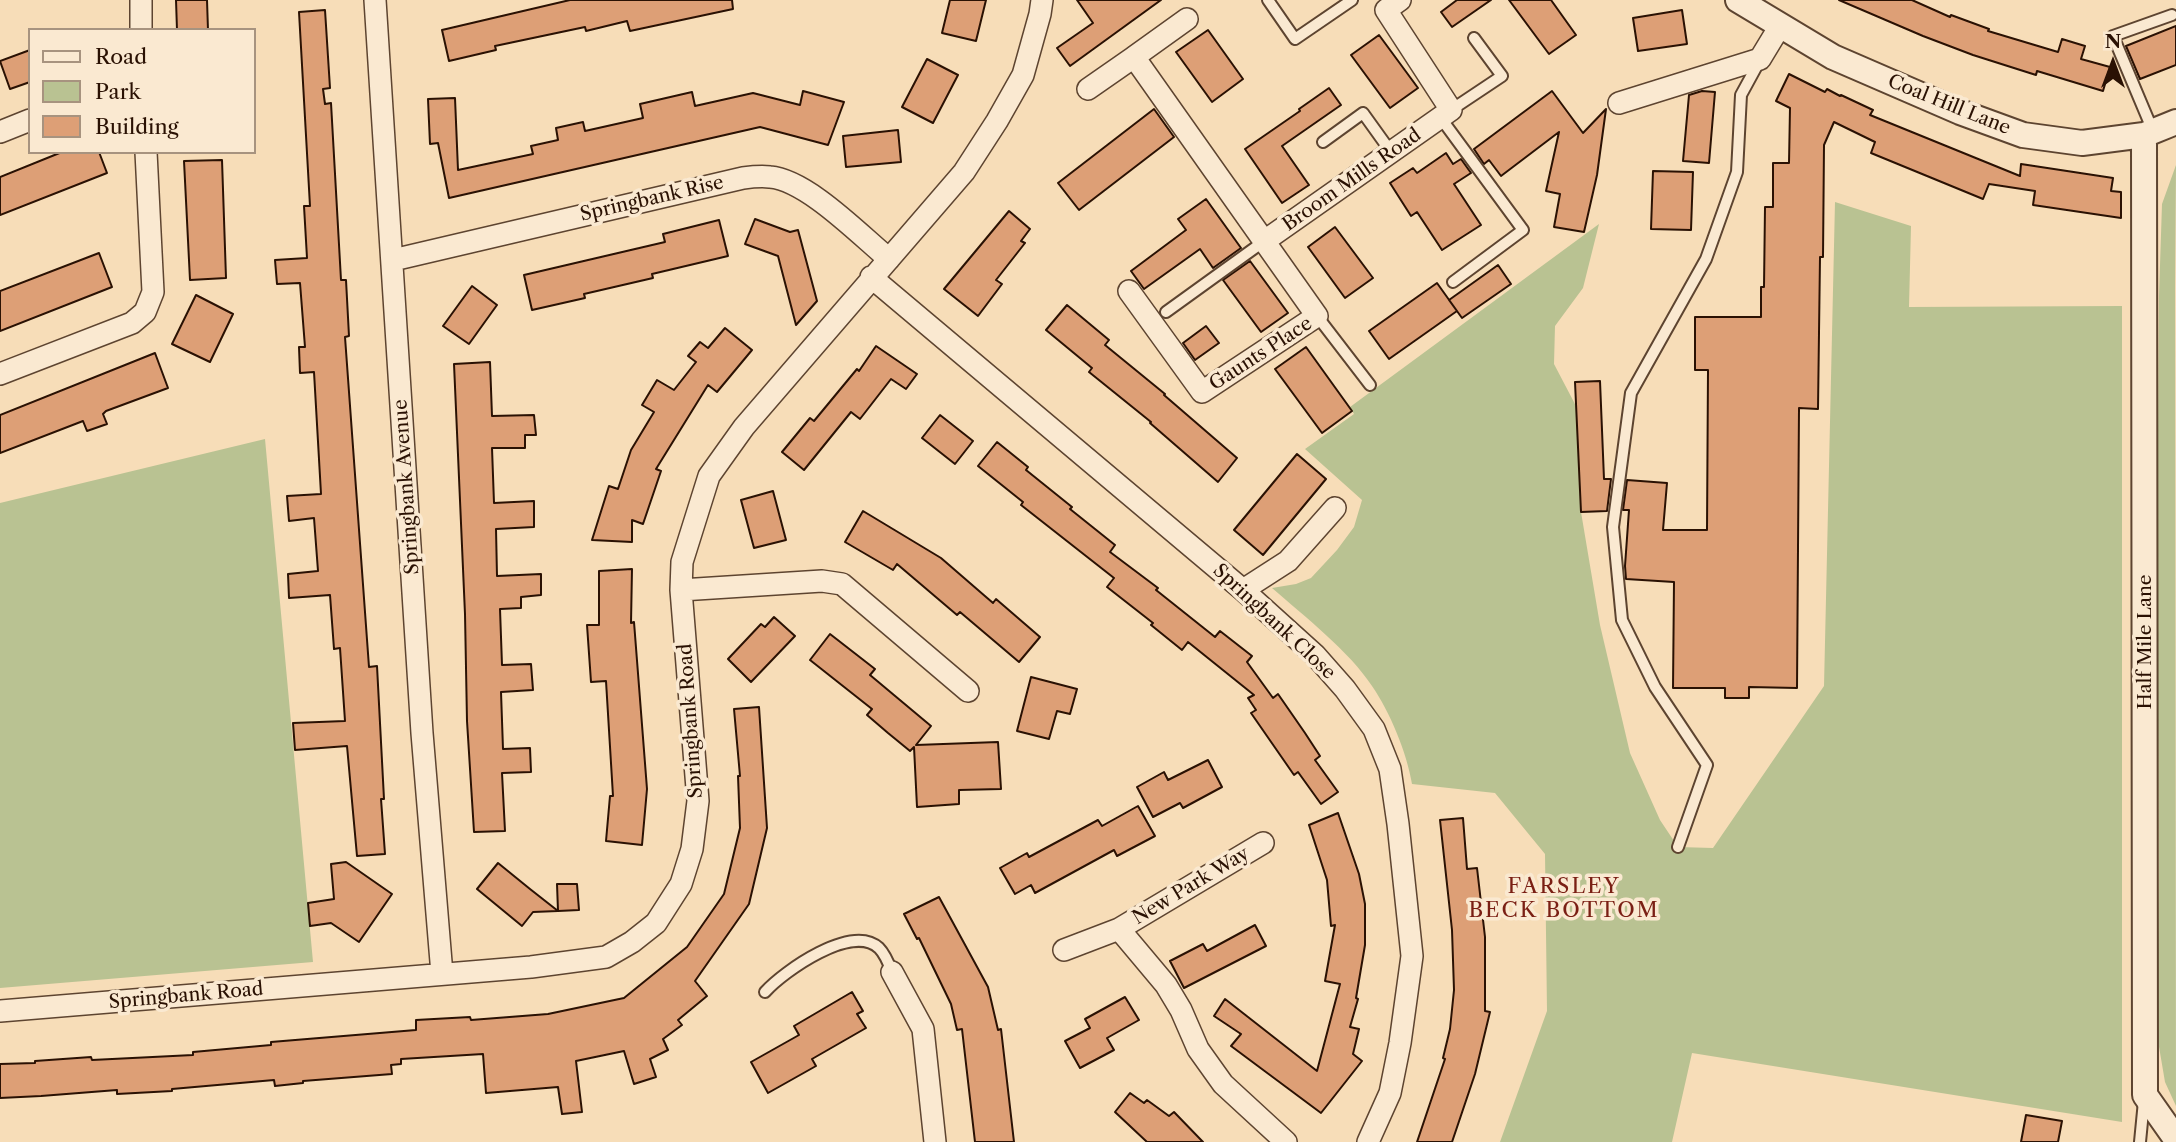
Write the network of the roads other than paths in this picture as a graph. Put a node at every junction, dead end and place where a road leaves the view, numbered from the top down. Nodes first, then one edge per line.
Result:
1 (141, 0) edge
2 (375, 0) edge
3 (1041, 0) edge
4 (1268, 0) edge
5 (1352, 0) edge
6 (1738, 0) edge
7 (1388, 3) edge
8 (2172, 15) dead end
9 (1187, 19) dead end
10 (1780, 26) junction
11 (141, 28) edge
12 (1474, 38) dead end
13 (1134, 57) junction
14 (1760, 60) junction
15 (1088, 89) dead end
16 (1619, 103) dead end
17 (1446, 114) junction
18 (28, 121) edge
19 (2158, 129) edge
20 (0, 132) edge
21 (1323, 142) dead end
22 (1391, 152) junction
23 (146, 154) edge
24 (1264, 242) junction
25 (889, 259) junction
26 (393, 260) junction
27 (872, 278) junction
28 (1453, 282) dead end
29 (1129, 291) dead end
30 (1166, 312) dead end
31 (1317, 316) junction
32 (0, 374) edge
33 (1370, 385) dead end
34 (1335, 508) dead end
35 (681, 590) junction
36 (1243, 590) junction
37 (968, 691) dead end
38 (1263, 843) dead end
39 (1678, 847) dead end
40 (1119, 929) junction
41 (1064, 950) dead end
42 (892, 972) joint
43 (442, 974) junction
44 (765, 992) dead end
45 (0, 1011) edge
46 (2145, 1095) junction
47 (2176, 1139) edge
48 (934, 1142) edge
49 (1286, 1142) edge
50 (1368, 1142) edge
51 (2140, 1142) edge

1 - 11 street
2 - 26 street, Springbank Avenue
3 - 25 street, Springbank Road
4 - 5 lane
6 - 10 street, Coal Hill Lane
7 - 17 street, Broom Mills Road
8 - 19 lane
9 - 13 street
10 - 14 street
10 - 19 street, Coal Hill Lane
12 - 17 lane
13 - 15 street
13 - 24 street, Broom Mills Road
14 - 16 street
14 - 39 lane
17 - 22 street, Broom Mills Road
17 - 28 lane, Broom Mills Road
18 - 20 street
19 - 46 street, Half Mile Lane
21 - 22 lane
22 - 24 street, Broom Mills Road
23 - 32 street
24 - 30 lane
24 - 31 street, Broom Mills Road
25 - 26 street, Springbank Rise
25 - 27 street, Springbank Road
26 - 43 street, Springbank Avenue
27 - 35 street, Springbank Road
27 - 36 street, Springbank Close
29 - 31 street, Gaunts Place
31 - 33 lane, Gaunts Place
34 - 36 street
35 - 37 street
35 - 43 street, Springbank Road
36 - 50 street, Springbank Close
38 - 40 street, New Park Way
40 - 41 street, New Park Way
40 - 49 street, New Park Way
42 - 44 lane
42 - 48 street
43 - 45 street, Springbank Road
46 - 47 street
46 - 51 lane

